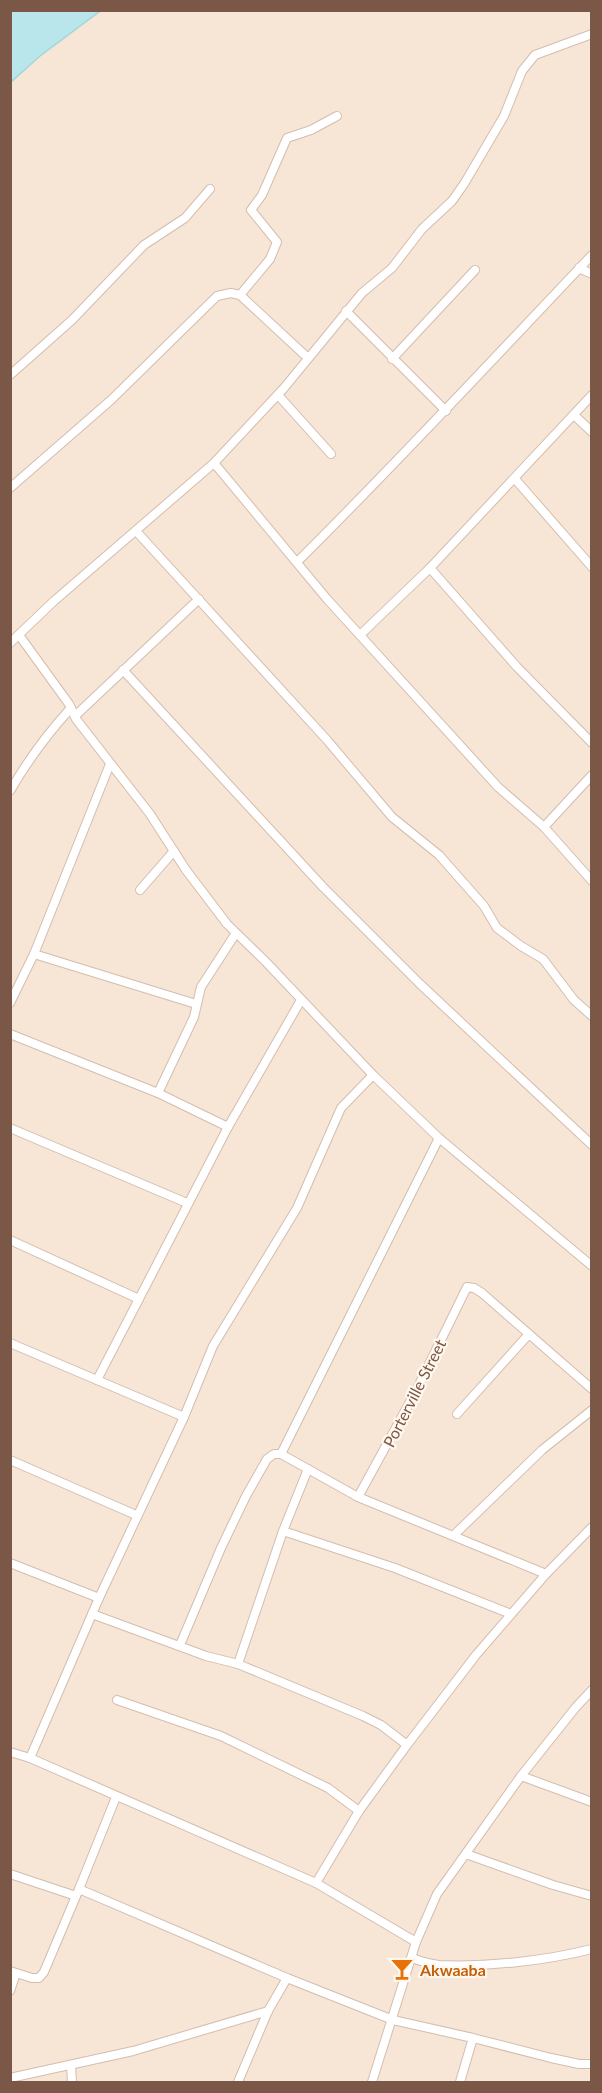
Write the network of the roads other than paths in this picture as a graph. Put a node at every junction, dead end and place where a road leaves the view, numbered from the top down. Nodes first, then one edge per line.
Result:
1 (591, 34) edge
2 (337, 116) dead end
3 (210, 189) dead end
4 (591, 255) edge
5 (579, 268) junction
6 (475, 270) dead end
7 (591, 274) edge
8 (240, 295) junction
9 (346, 311) junction
10 (308, 358) junction
11 (392, 359) junction
12 (10, 375) edge
13 (278, 395) junction
14 (591, 395) edge
15 (446, 411) junction
16 (574, 415) junction
17 (591, 432) edge
18 (331, 454) dead end
19 (214, 463) junction
20 (515, 479) junction
21 (10, 488) edge
22 (136, 531) junction
23 (297, 562) junction
24 (591, 567) edge
25 (430, 568) junction
26 (199, 599) junction
27 (360, 635) junction
28 (19, 636) junction
29 (10, 643) edge
30 (123, 670) junction
31 (73, 712) junction
32 (591, 743) edge
33 (110, 764) junction
34 (591, 775) edge
35 (10, 791) edge
36 (544, 827) junction
37 (174, 851) junction
38 (591, 881) edge
39 (140, 890) dead end
40 (236, 933) junction
41 (34, 954) junction
42 (302, 1000) junction
43 (10, 1003) edge
44 (196, 1004) junction
45 (591, 1016) edge
46 (10, 1034) edge
47 (373, 1075) junction
48 (158, 1093) junction
49 (228, 1127) junction
50 (10, 1128) edge
51 (440, 1138) junction
52 (591, 1145) edge
53 (187, 1203) junction
54 (10, 1240) edge
55 (591, 1266) edge
56 (139, 1299) junction
57 (529, 1334) junction
58 (10, 1343) edge
59 (97, 1380) junction
60 (591, 1389) edge
61 (591, 1410) edge
62 (457, 1414) dead end
63 (183, 1417) junction
64 (281, 1454) junction
65 (10, 1460) edge
66 (308, 1468) junction
67 (358, 1497) junction
68 (136, 1515) junction
69 (591, 1527) edge
70 (283, 1531) junction
71 (453, 1535) junction
72 (11, 1564) edge
73 (546, 1574) junction
74 (99, 1598) junction
75 (92, 1614) junction
76 (511, 1614) junction
77 (180, 1645) junction
78 (238, 1664) junction
79 (591, 1690) edge
80 (117, 1700) dead end
81 (407, 1745) junction
82 (10, 1752) edge
83 (30, 1758) junction
84 (521, 1776) junction
85 (116, 1797) junction
86 (591, 1802) edge
87 (359, 1811) junction
88 (466, 1854) junction
89 (10, 1874) edge
90 (316, 1883) junction
91 (77, 1892) junction
92 (591, 1896) edge
93 (416, 1942) junction
94 (591, 1949) edge
95 (412, 1958) junction
96 (13, 1972) edge
97 (287, 1977) junction
98 (10, 1991) edge
99 (268, 2011) junction
100 (393, 2020) junction
101 (473, 2038) junction
102 (591, 2064) edge
103 (71, 2065) junction
104 (10, 2078) edge
105 (72, 2082) edge
106 (238, 2082) edge
107 (372, 2082) edge
108 (460, 2082) edge

1 - 9 street
2 - 8 street
3 - 12 street
4 - 5 street
5 - 7 street
5 - 15 street
6 - 11 street
8 - 10 street
8 - 21 street
9 - 10 street
9 - 11 street
10 - 13 street
11 - 15 street
13 - 18 street
13 - 19 street
14 - 16 street
15 - 23 street
16 - 17 street
16 - 20 street
19 - 22 street
19 - 23 street
20 - 24 street
20 - 25 street
22 - 26 street
22 - 28 street
23 - 27 street
25 - 27 street
25 - 32 street
26 - 30 street
26 - 45 street
27 - 36 street
28 - 29 street
28 - 31 street
30 - 31 street
30 - 52 street
31 - 33 street
31 - 35 street
33 - 37 street
33 - 41 street
34 - 36 street
36 - 38 street
37 - 39 street
37 - 40 street
40 - 42 street
40 - 44 street
41 - 43 street
41 - 44 street
42 - 47 street
42 - 49 street
44 - 48 street
46 - 48 street
47 - 51 street
47 - 63 street
48 - 49 street
49 - 53 street
50 - 53 street
51 - 55 street
51 - 64 street
53 - 56 street
54 - 56 street
56 - 59 street
57 - 60 street
57 - 62 street
57 - 67 street, Porterville Street
58 - 59 street
59 - 63 street
61 - 71 street
63 - 68 street
64 - 66 street
64 - 77 street
65 - 68 street
66 - 67 street
66 - 70 street
67 - 71 street
68 - 74 street
69 - 73 street
70 - 76 street
70 - 78 street
71 - 73 street
72 - 74 street
73 - 76 street
74 - 75 street
75 - 77 street
75 - 83 street
76 - 81 street
77 - 78 street
78 - 81 street
79 - 84 street
80 - 87 street
81 - 87 street
82 - 83 street
83 - 85 street
84 - 86 street
84 - 88 street
85 - 90 street
85 - 91 street
87 - 90 street
88 - 92 street
88 - 93 street
89 - 91 street
90 - 93 street
91 - 96 street
91 - 97 street
93 - 95 street
94 - 95 street
95 - 100 street
96 - 98 street
97 - 99 street
97 - 100 street
99 - 103 street
99 - 106 street
100 - 101 street
100 - 107 street
101 - 102 street
101 - 108 street
103 - 104 street
103 - 105 street

